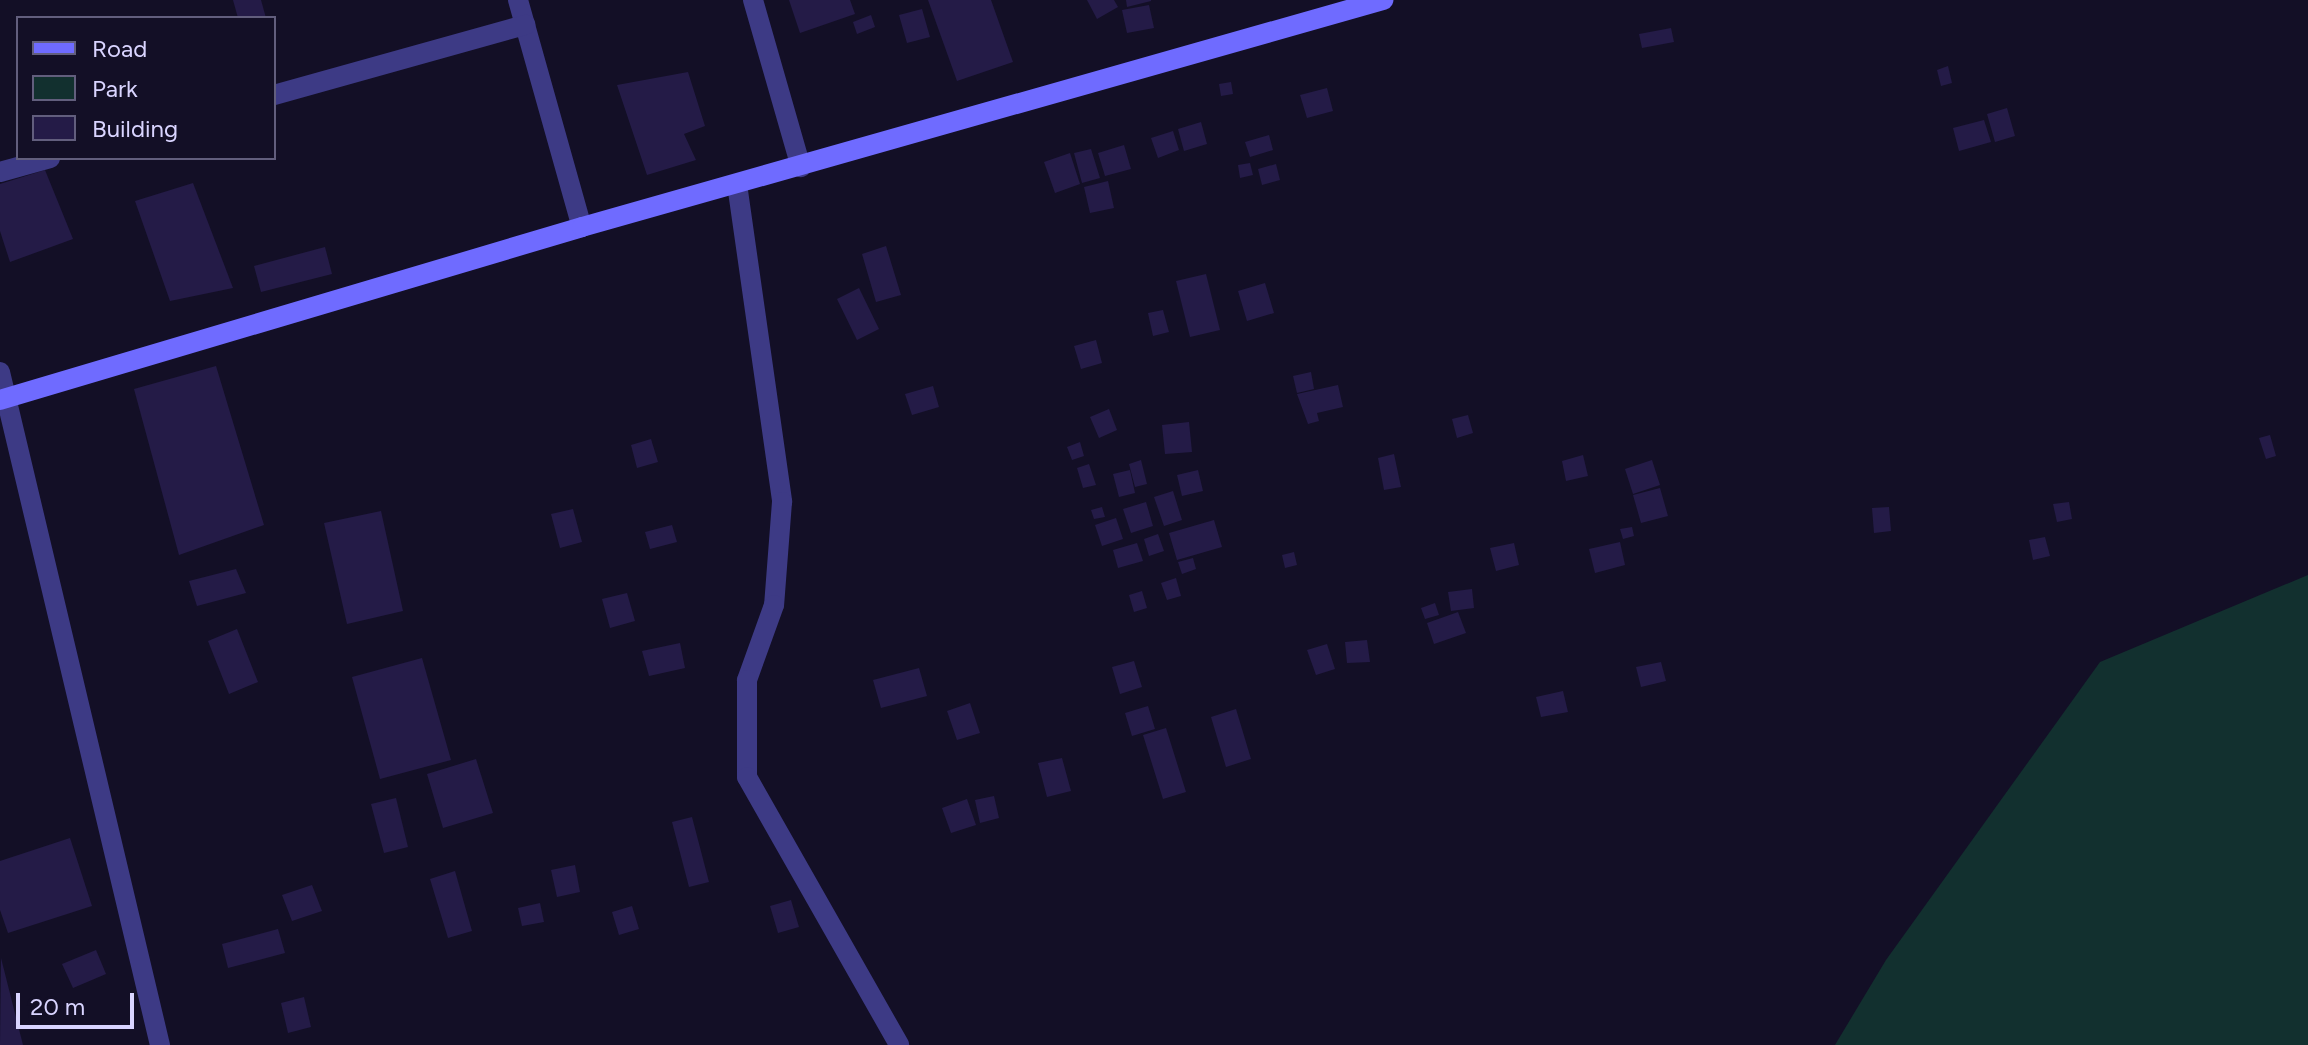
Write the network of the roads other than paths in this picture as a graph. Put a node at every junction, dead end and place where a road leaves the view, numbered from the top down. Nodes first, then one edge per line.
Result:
1 (518, 0) edge
2 (753, 0) edge
3 (1383, 0) edge
4 (525, 25) junction
5 (276, 94) edge
6 (43, 160) edge
7 (801, 167) junction
8 (0, 172) edge
9 (737, 184) junction
10 (582, 227) junction
11 (0, 372) edge
12 (4, 398) edge
13 (160, 1045) edge
14 (899, 1045) edge

1 - 4 street
2 - 7 street
3 - 7 street
4 - 5 street
4 - 10 street
6 - 8 street
7 - 9 street
9 - 10 street
9 - 14 street
10 - 12 street
11 - 12 street
12 - 13 street

